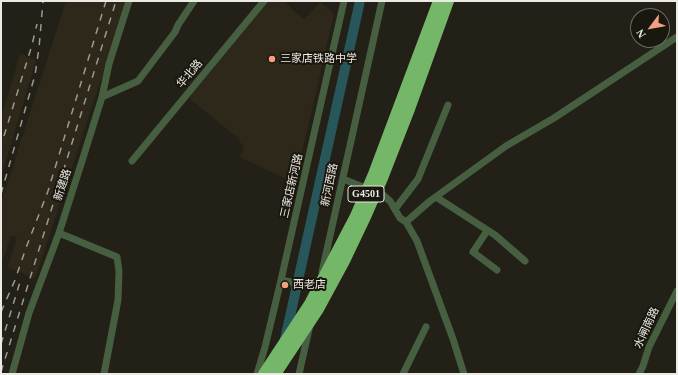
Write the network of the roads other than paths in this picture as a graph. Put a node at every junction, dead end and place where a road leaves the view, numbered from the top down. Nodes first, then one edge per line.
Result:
1 (129, 1) edge
2 (194, 1) edge
3 (264, 1) edge
4 (344, 1) edge
5 (382, 1) edge
6 (439, 1) edge
7 (448, 1) edge
8 (677, 37) edge
9 (102, 97) junction
10 (448, 105) dead end
11 (132, 161) dead end
12 (343, 179) junction
13 (436, 197) junction
14 (395, 209) junction
15 (406, 222) junction
16 (487, 231) junction
17 (59, 233) junction
18 (525, 262) dead end
19 (497, 270) dead end
20 (282, 280) junction
21 (319, 288) junction
22 (677, 291) edge
23 (426, 328) dead end
24 (12, 374) edge
25 (104, 374) edge
26 (257, 374) edge
27 (264, 374) edge
28 (275, 374) edge
29 (299, 374) edge
30 (403, 374) edge
31 (464, 374) edge
32 (639, 374) edge

1 - 9 street, 新建路
2 - 9 street
3 - 11 street, 华北路
4 - 20 street, 三家店新河路
5 - 12 street, 新河西路
6 - 27 highway, G4501
7 - 28 highway, G4501
8 - 13 street
9 - 17 street, 新建路
10 - 14 street
12 - 14 street
12 - 21 street, 新河西路
13 - 15 street
13 - 16 street
14 - 15 street
15 - 31 street
16 - 18 street
16 - 19 street
17 - 24 street, 新建路
17 - 25 street
20 - 21 street
20 - 26 street, 三家店新河路
21 - 29 street, 新河西路
22 - 32 street, 水闸南路
23 - 30 street

